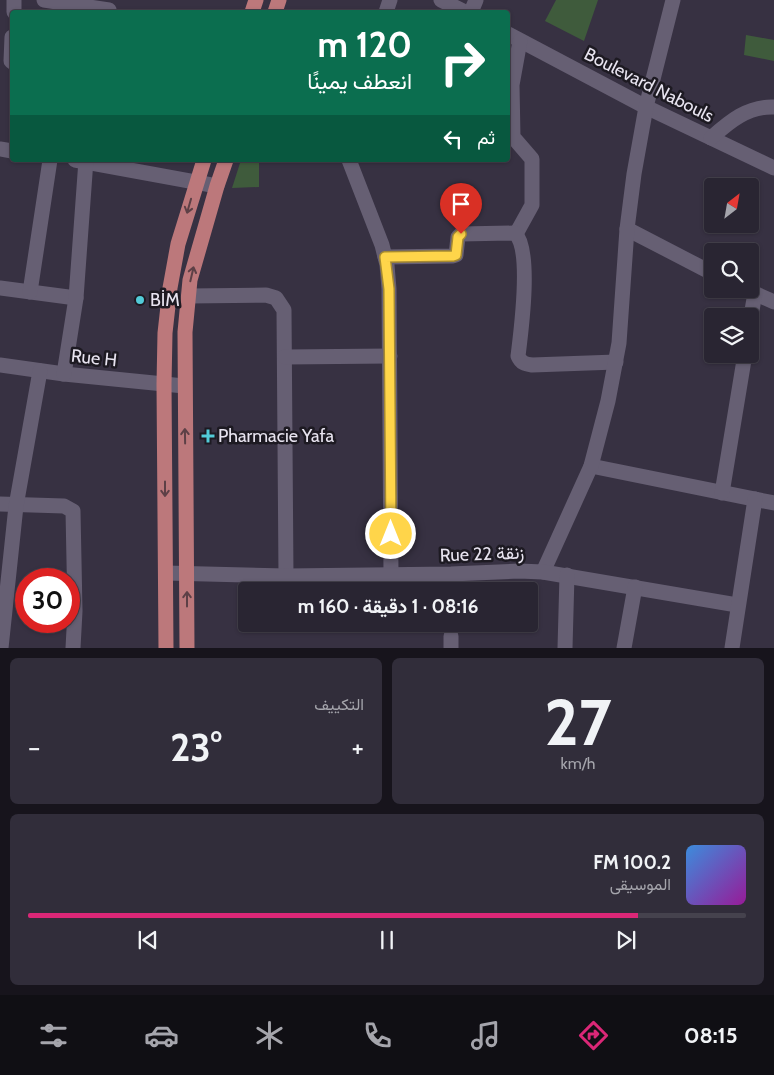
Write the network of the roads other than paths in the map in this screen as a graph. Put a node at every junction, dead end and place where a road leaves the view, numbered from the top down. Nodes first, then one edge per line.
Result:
1 (44, 0) edge
2 (441, 0) edge
3 (673, 0) edge
4 (110, 7) edge
5 (461, 10) edge
6 (514, 38) edge
7 (646, 107) junction
8 (774, 107) edge
9 (712, 138) junction
10 (50, 162) edge
11 (82, 162) edge
12 (88, 162) edge
13 (203, 162) edge
14 (225, 162) edge
15 (350, 162) edge
16 (774, 168) edge
17 (196, 181) junction
18 (217, 186) junction
19 (627, 229) junction
20 (516, 234) junction
21 (385, 257) junction
22 (704, 269) edge
23 (0, 288) edge
24 (30, 292) junction
25 (759, 295) edge
26 (189, 296) junction
27 (76, 298) junction
28 (774, 302) edge
29 (390, 356) junction
30 (285, 358) junction
31 (616, 362) junction
32 (744, 363) edge
33 (0, 365) edge
34 (40, 371) junction
35 (64, 374) junction
36 (164, 384) junction
37 (184, 386) junction
38 (591, 466) junction
39 (722, 493) junction
40 (755, 499) junction
41 (774, 503) edge
42 (0, 504) edge
43 (16, 506) junction
44 (5, 556) edge
45 (543, 572) junction
46 (166, 573) junction
47 (187, 573) junction
48 (391, 574) junction
49 (567, 575) junction
50 (286, 576) junction
51 (635, 587) junction
52 (737, 605) junction
53 (1, 642) edge
54 (73, 648) edge
55 (166, 648) edge
56 (187, 648) edge
57 (565, 648) edge
58 (624, 648) edge
59 (732, 648) edge

1 - 4 street
2 - 5 street
3 - 7 street
6 - 7 street, Boulevard Nabouls
6 - 20 street
7 - 9 street, Boulevard Nabouls
7 - 19 street
8 - 9 street
9 - 16 street, Boulevard Nabouls
10 - 24 street
11 - 27 street
12 - 17 street
13 - 17 main road
14 - 18 main road
15 - 21 street
17 - 18 street
17 -> 36 main road
26 -> 18 main road
19 - 22 street
19 - 31 street
20 - 21 street
20 - 31 street
21 - 29 street
23 - 24 street
24 - 27 street
25 - 28 street
26 - 30 street
26 - 37 main road
27 - 35 street
29 - 30 street
29 - 48 street
30 - 50 street
31 - 38 street
32 - 39 street
33 - 34 street, Rue H
34 - 35 street, Rue H
34 - 43 street
35 - 36 street, Rue H
36 - 37 street, Rue H
36 -> 46 main road
47 -> 37 main road
38 - 39 street
38 - 45 street
39 - 40 street
40 - 41 street
40 - 52 street
42 - 43 street
43 - 44 street
43 - 54 street
44 - 53 street
45 - 48 street, Rue 22 زنقة
45 - 49 street, Rue 22 زنقة
46 - 47 street, Rue 22 زنقة
46 - 55 main road
47 - 50 street, Rue 22 زنقة
56 -> 47 main road
48 - 50 street, Rue 22 زنقة
49 - 51 street, Rue 22 زنقة
49 - 57 street
51 - 52 street, Rue 22 زنقة
51 - 58 street
52 - 59 street

